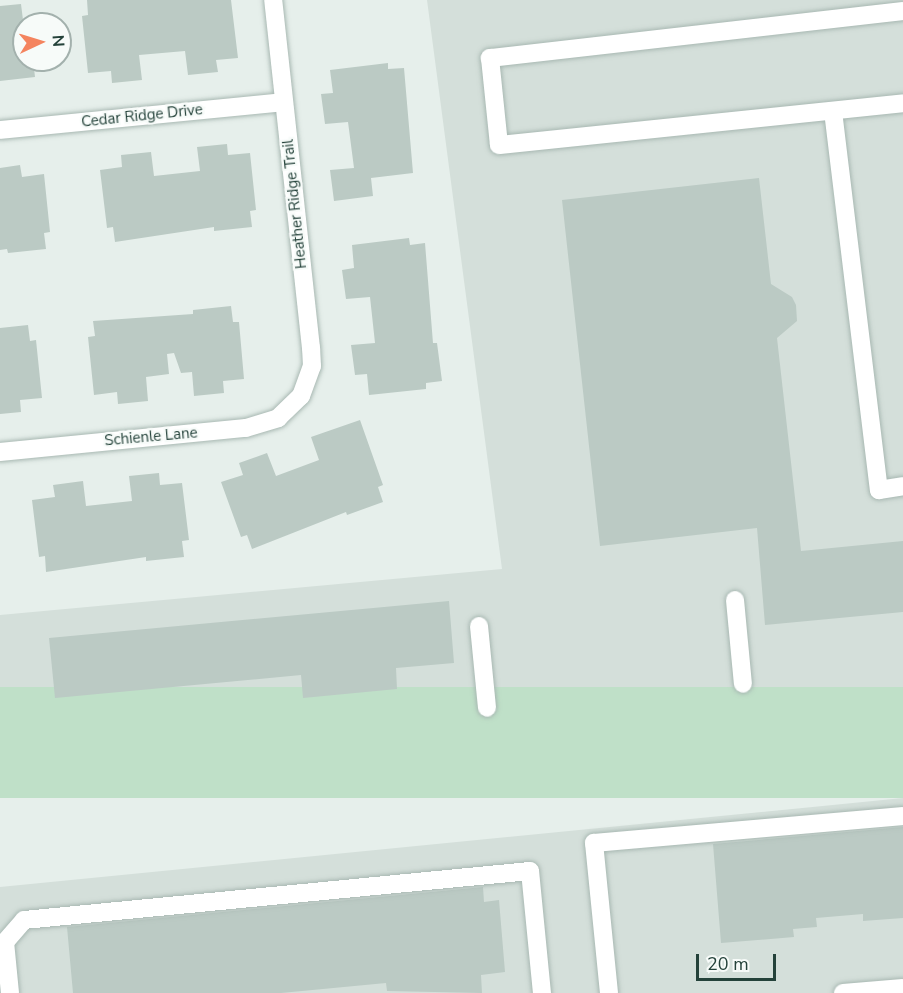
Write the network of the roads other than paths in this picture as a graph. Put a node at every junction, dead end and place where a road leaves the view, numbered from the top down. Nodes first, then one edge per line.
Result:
1 (273, 0) edge
2 (903, 11) edge
3 (284, 102) junction
4 (903, 103) edge
5 (833, 111) junction
6 (0, 130) edge
7 (295, 404) joint
8 (0, 452) edge
9 (903, 486) edge
10 (735, 600) dead end
11 (479, 626) dead end
12 (743, 684) dead end
13 (487, 708) dead end
14 (903, 816) edge
15 (903, 988) edge
16 (10, 993) edge
17 (542, 993) edge
18 (609, 993) edge
19 (843, 993) edge
20 (851, 993) edge

1 - 3 street, Heather Ridge Trail
2 - 5 street
3 - 6 street, Cedar Ridge Drive
3 - 7 street, Heather Ridge Trail
4 - 5 street
5 - 9 street
7 - 8 street, Schienle Lane
10 - 12 street
11 - 13 street
14 - 18 street
15 - 20 street
16 - 17 street
19 - 20 street

